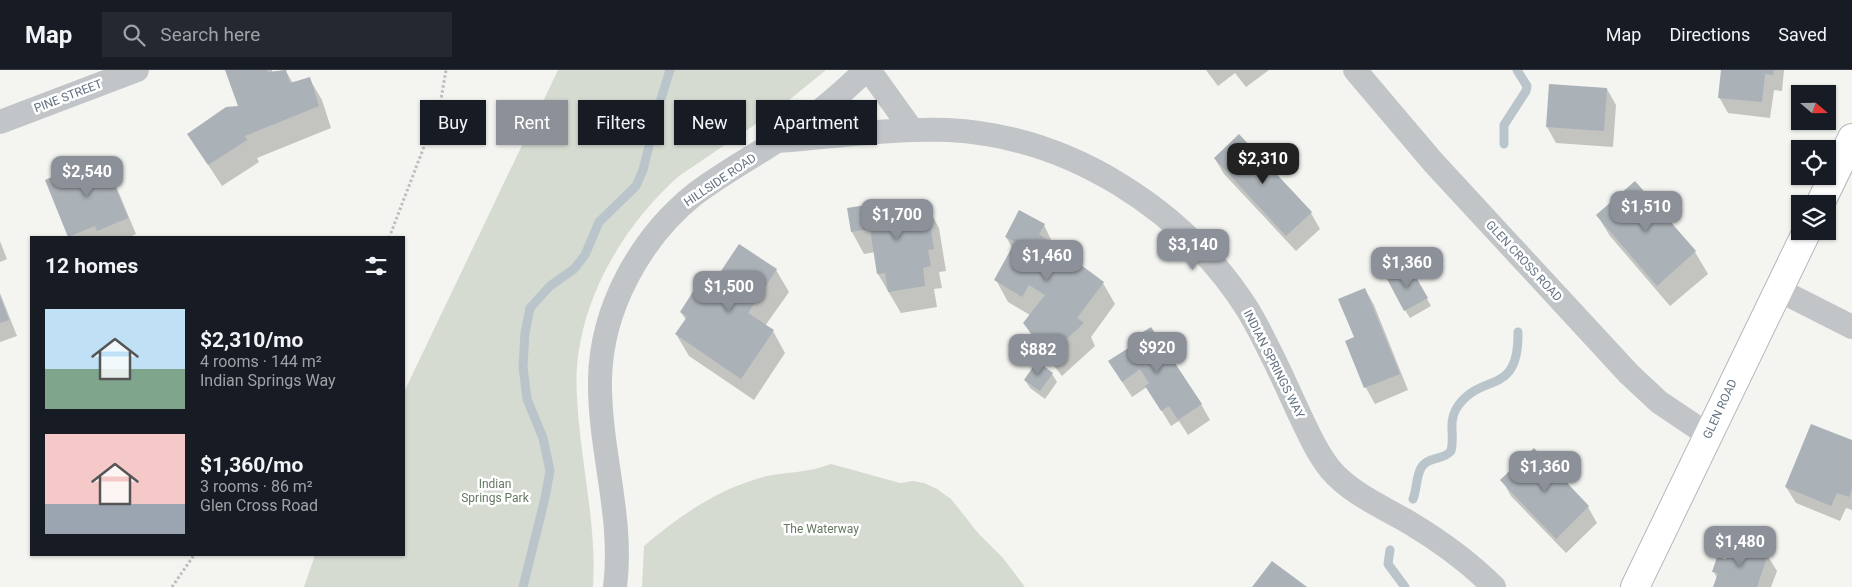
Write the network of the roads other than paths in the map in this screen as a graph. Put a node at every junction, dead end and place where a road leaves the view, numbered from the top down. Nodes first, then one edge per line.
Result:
1 (136, 70) edge
2 (868, 70) edge
3 (1355, 70) edge
4 (833, 100) edge
5 (0, 122) edge
6 (912, 130) junction
7 (877, 133) edge
8 (1852, 138) edge
9 (772, 145) edge
10 (1824, 195) edge
11 (1803, 240) edge
12 (1778, 290) junction
13 (1852, 327) edge
14 (1708, 436) junction
15 (615, 587) edge
16 (1494, 587) edge
17 (1635, 587) edge

1 - 5 street, PINE STREET
2 - 4 street, HILLSIDE ROAD
2 - 6 street
3 - 14 street, GLEN CROSS ROAD
6 - 7 street, INDIAN SPRINGS WAY
6 - 16 street, INDIAN SPRINGS WAY
8 - 10 street
9 - 15 street, HILLSIDE ROAD
11 - 12 street, GLEN ROAD
12 - 13 street
12 - 14 street, GLEN ROAD
14 - 17 street, GLEN ROAD

